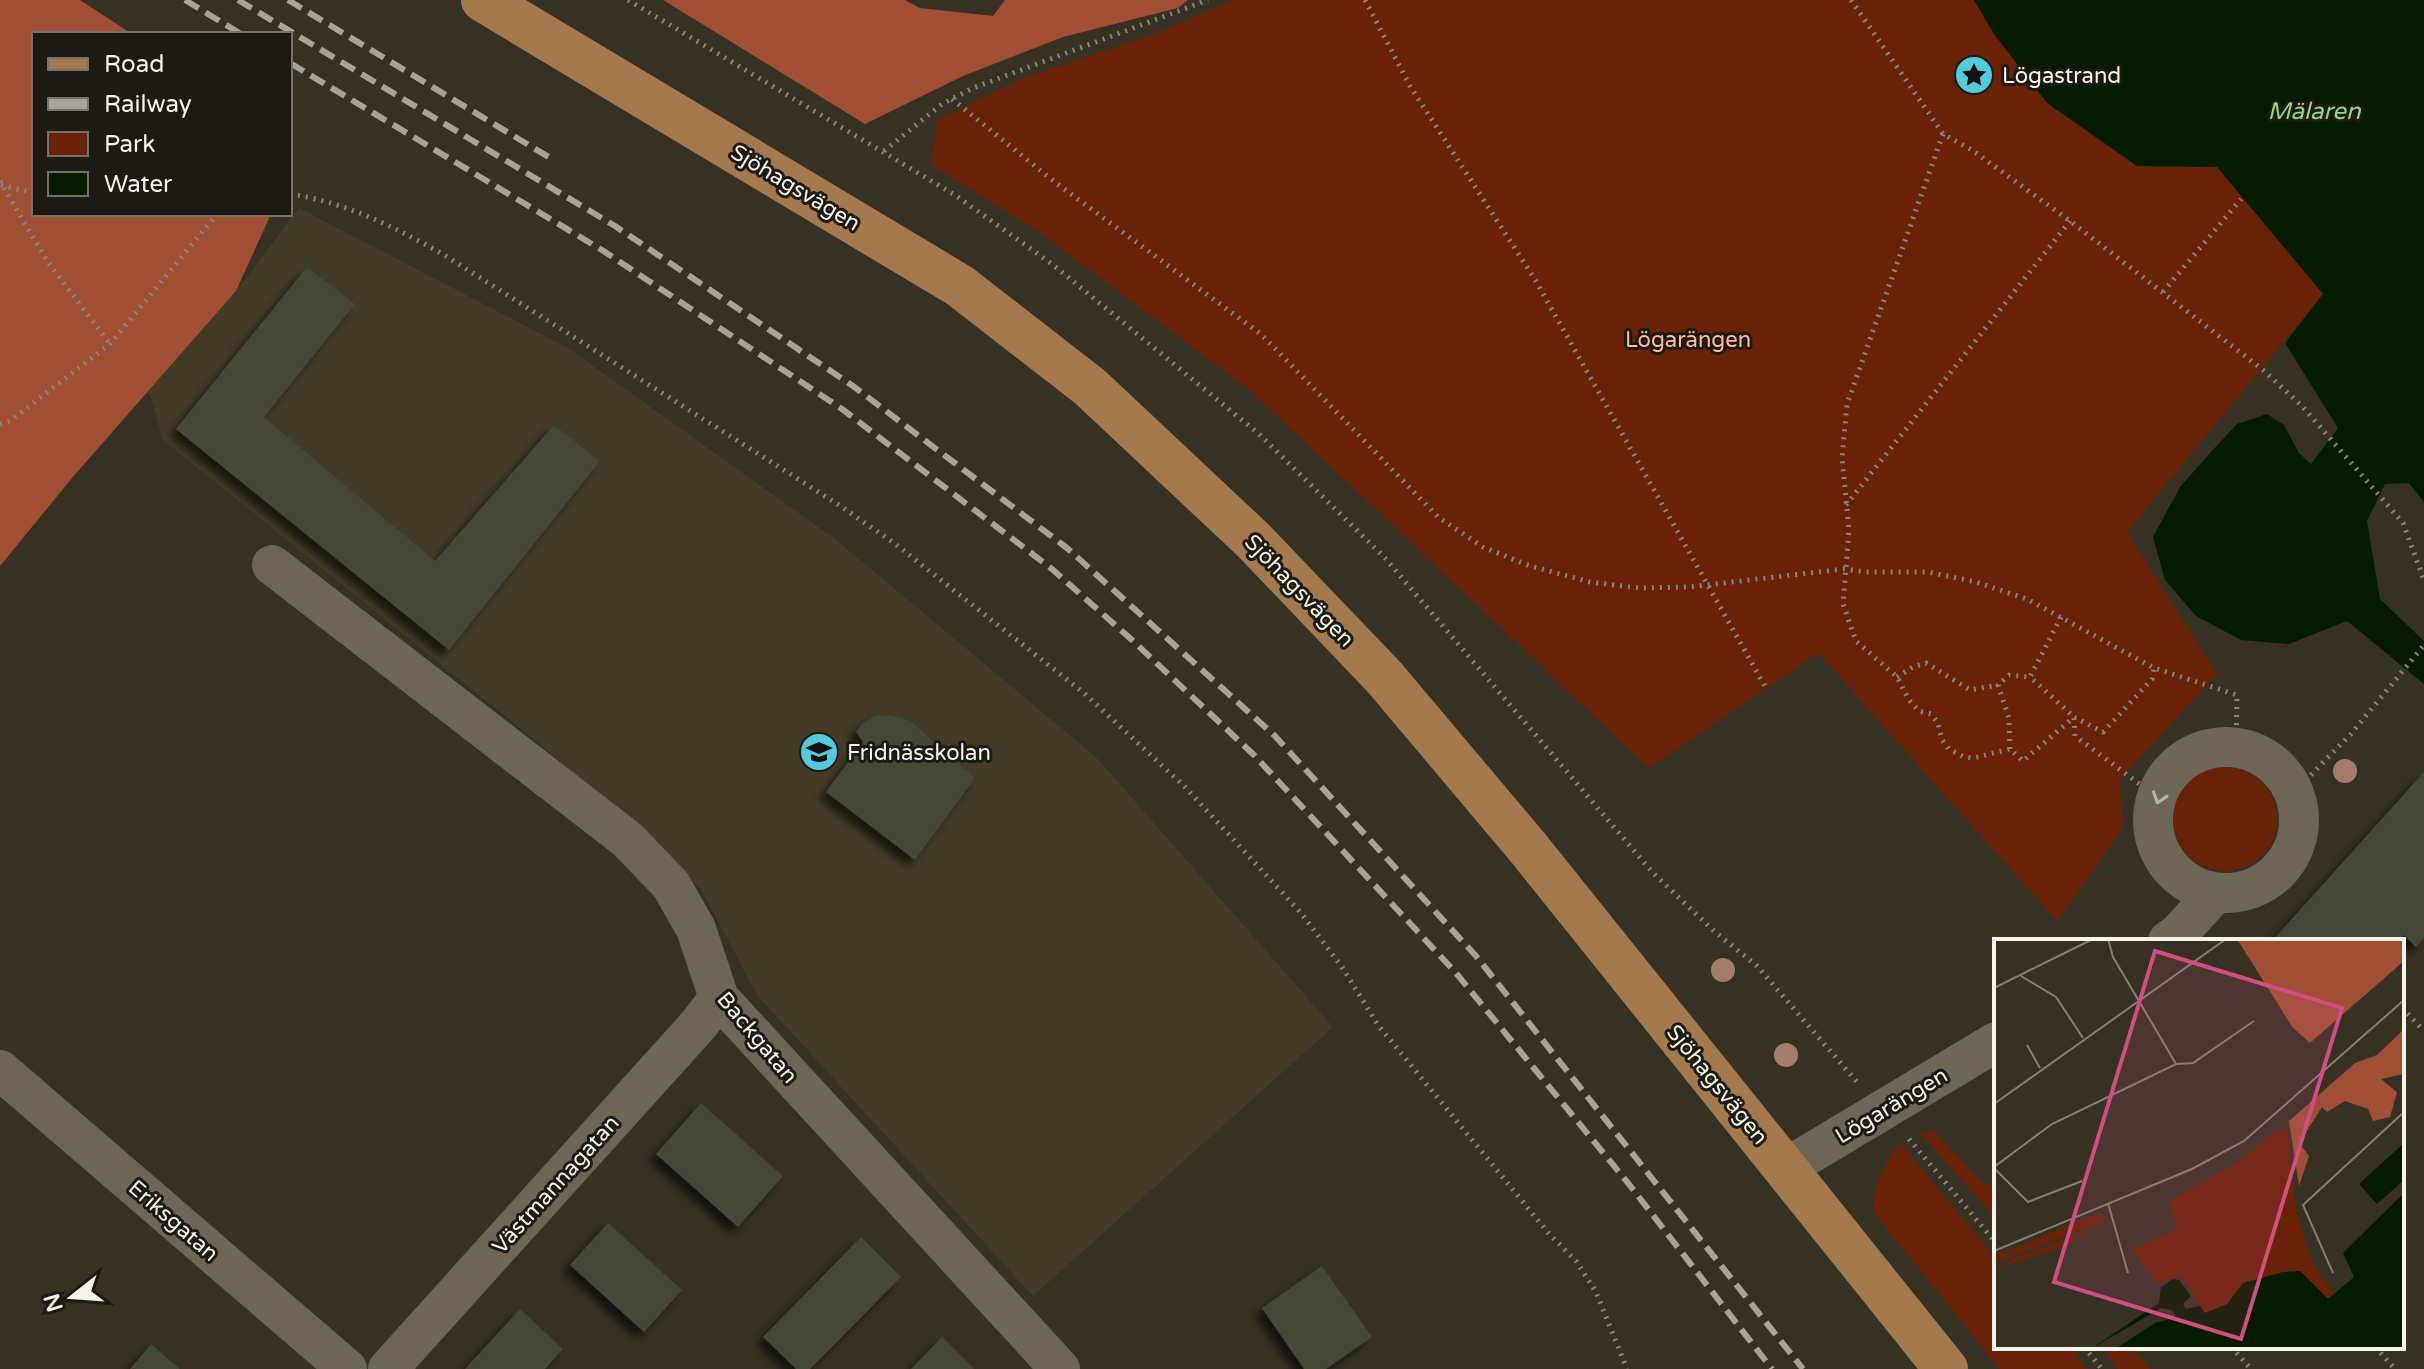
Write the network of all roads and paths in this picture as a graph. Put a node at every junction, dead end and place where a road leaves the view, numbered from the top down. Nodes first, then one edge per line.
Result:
1 (483, 0) edge
2 (628, 0) edge
3 (1208, 0) edge
4 (1365, 0) edge
5 (1851, 0) edge
6 (952, 99) junction
7 (1943, 134) junction
8 (884, 151) junction
9 (1, 184) edge
10 (32, 192) edge
11 (292, 194) edge
12 (2241, 199) dead end
13 (215, 216) edge
14 (2070, 221) junction
15 (2163, 292) junction
16 (110, 344) junction
17 (0, 424) edge
18 (1846, 505) junction
19 (272, 565) dead end
20 (1844, 569) junction
21 (2424, 580) edge
22 (1706, 584) junction
23 (2061, 617) junction
24 (2424, 645) edge
25 (2154, 668) junction
26 (1897, 677) junction
27 (2030, 677) junction
28 (1998, 685) junction
29 (1766, 688) dead end
30 (2074, 717) junction
31 (2236, 747) junction
32 (2010, 749) junction
33 (2294, 792) junction
34 (2157, 797) junction
35 (2215, 893) junction
36 (2171, 939) edge
37 (719, 998) junction
38 (2404, 1010) edge
39 (2424, 1031) edge
40 (1994, 1043) edge
41 (0, 1070) edge
42 (1884, 1109) junction
43 (1786, 1168) junction
44 (1994, 1241) edge
45 (2086, 1349) edge
46 (2233, 1349) edge
47 (2377, 1349) edge
48 (347, 1369) edge
49 (388, 1369) edge
50 (1060, 1369) edge
51 (1627, 1369) edge
52 (1946, 1369) edge
53 (2102, 1369) edge
54 (2251, 1369) edge
55 (2395, 1369) edge

1 - 43 main road, Sjöhagsvägen
2 - 8 path
3 - 6 path
4 - 22 path
5 - 7 path
6 - 8 path
6 - 22 path
7 - 14 path
7 - 18 path
8 - 42 path
9 - 10 path
9 - 16 path
11 - 51 path
12 - 15 path
13 - 16 path
14 - 15 path
14 - 18 path
15 - 21 path
16 - 17 path
18 - 20 path
19 - 37 street, Backgatan
20 - 22 path
20 - 23 path
20 - 26 path
22 - 29 path
23 - 25 path
23 - 27 path
24 - 33 path
25 - 30 path
25 - 31 path
26 - 28 path
26 - 32 path
27 - 28 path
27 - 30 path
28 - 32 path
30 - 32 path
30 - 34 path
31 - 33 street
31 - 34 street
33 - 35 street
34 -> 35 street
35 - 36 street
37 - 49 street, Västmannagatan
37 - 50 street, Backgatan
38 - 39 path
40 - 42 street, Lögarängen
41 - 48 street, Eriksgatan
42 - 43 street, Lögarängen
42 - 44 path
43 - 52 main road, Sjöhagsvägen
45 - 53 path
46 - 54 path
47 - 55 path

